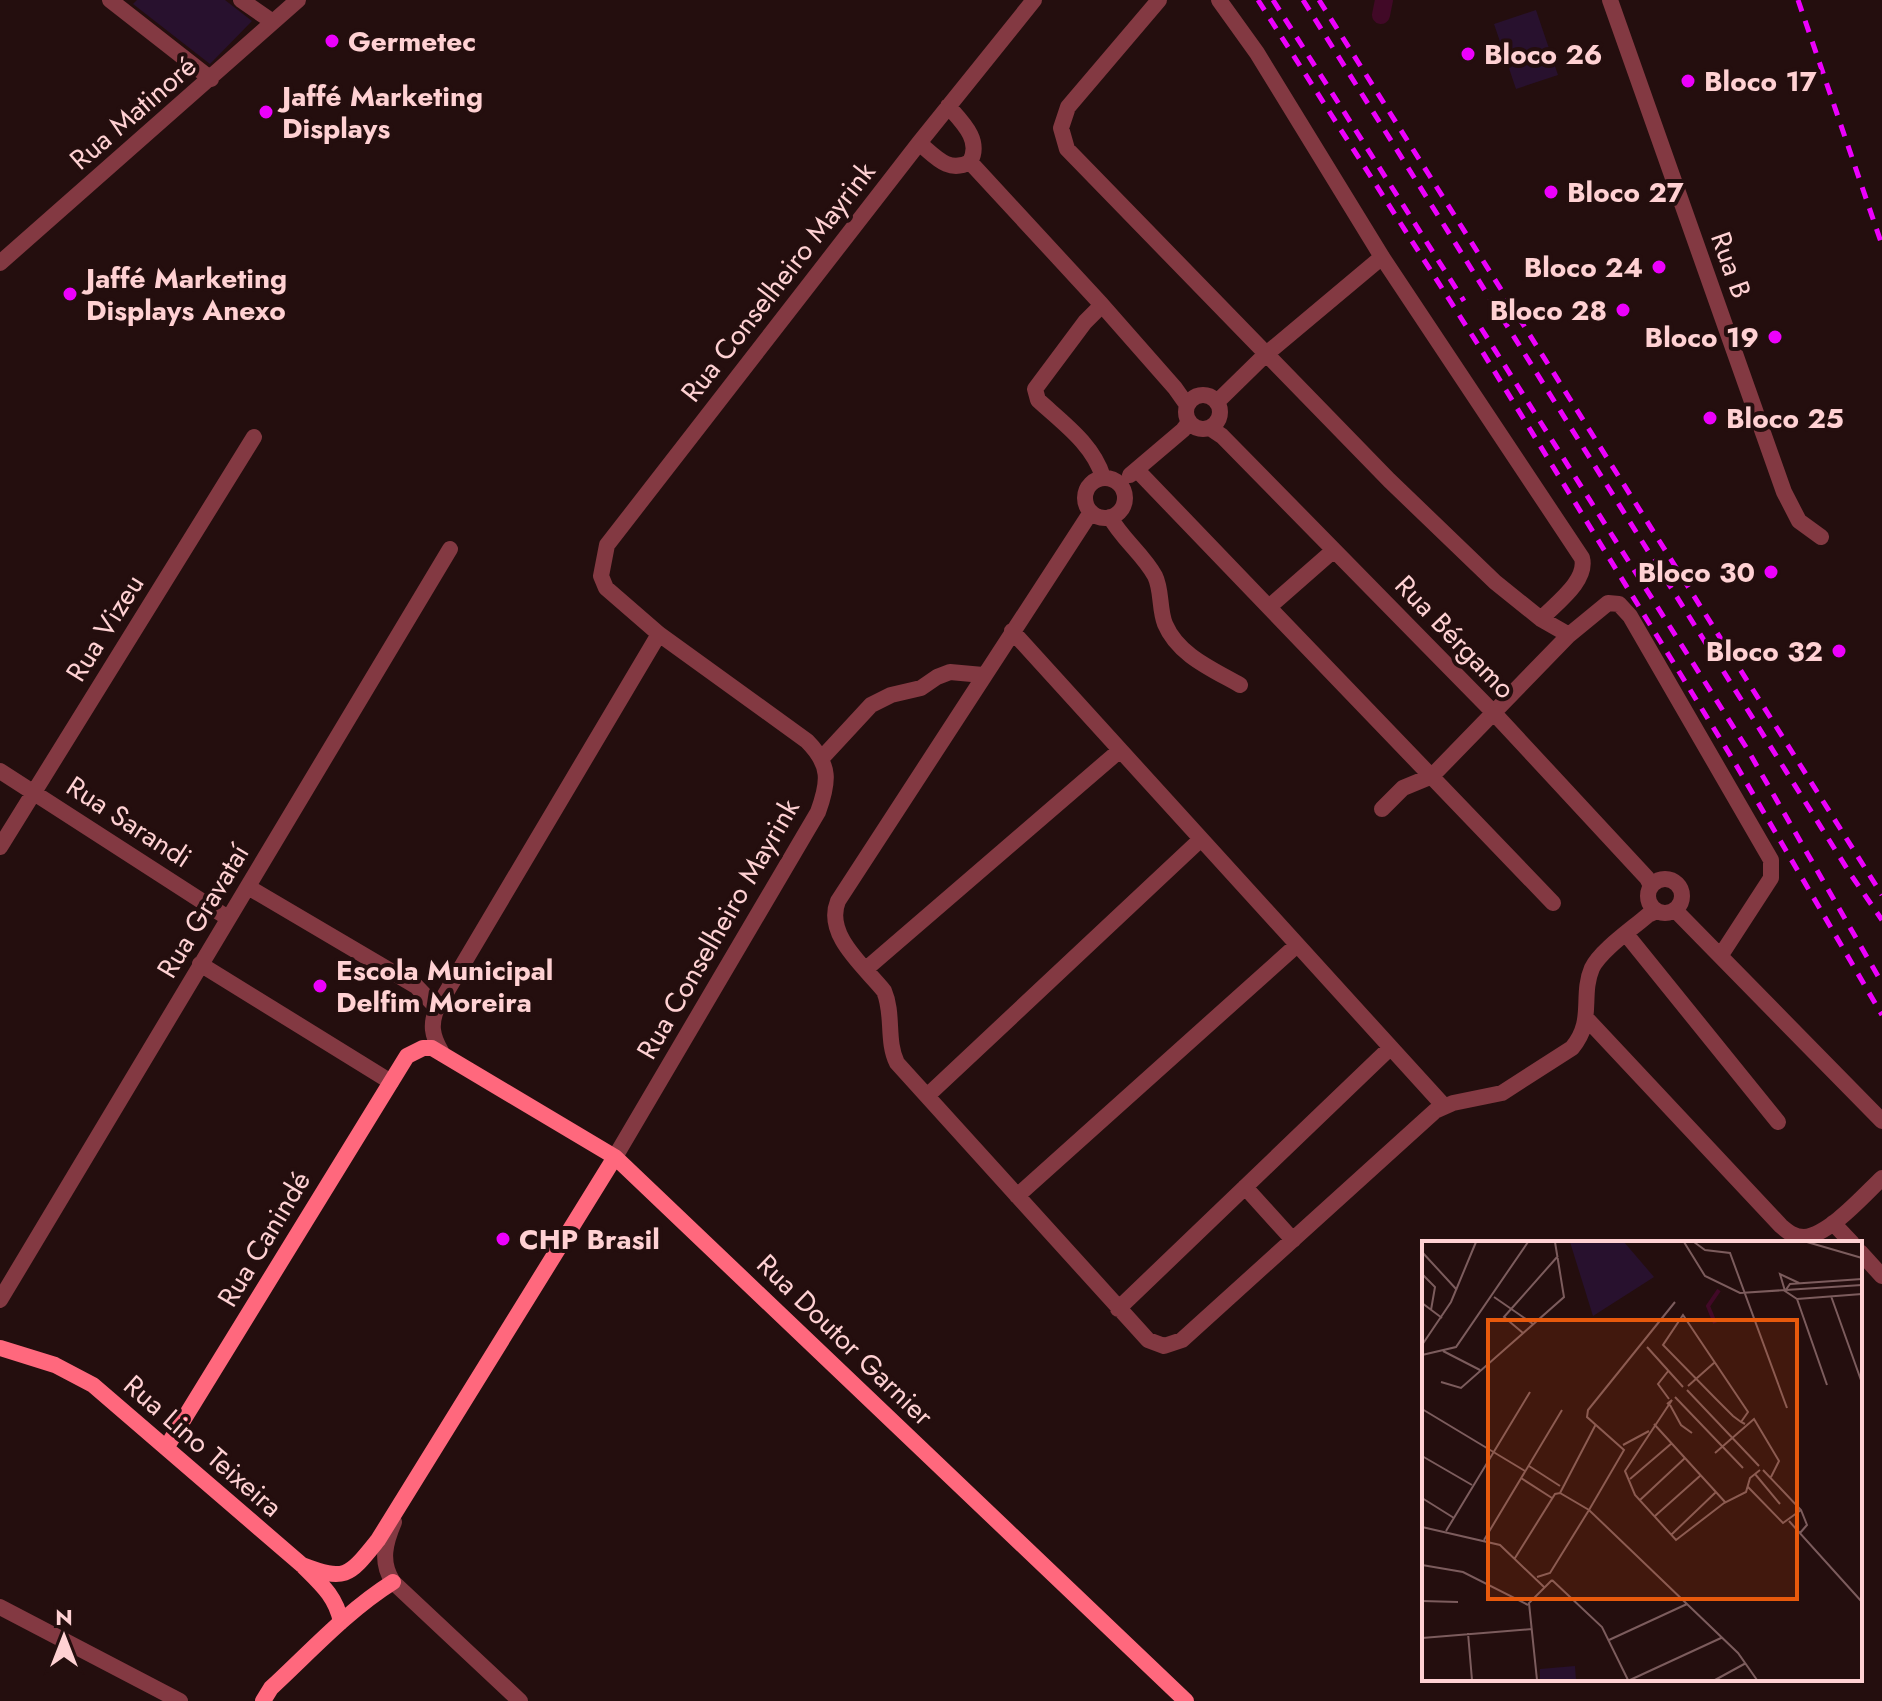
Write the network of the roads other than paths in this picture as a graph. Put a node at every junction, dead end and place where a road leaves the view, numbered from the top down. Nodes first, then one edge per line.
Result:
1 (110, 0) edge
2 (241, 0) edge
3 (298, 0) edge
4 (1034, 0) edge
5 (1159, 0) edge
6 (1219, 0) edge
7 (1610, 0) edge
8 (273, 22) junction
9 (211, 79) junction
10 (948, 106) junction
11 (919, 143) junction
12 (970, 162) junction
13 (1382, 257) junction
14 (0, 263) edge
15 (1102, 305) junction
16 (1265, 355) junction
17 (1218, 398) junction
18 (1199, 422) junction
19 (254, 437) dead end
20 (1137, 470) junction
21 (1103, 477) junction
22 (1120, 484) junction
23 (1091, 512) junction
24 (1110, 517) junction
25 (1821, 537) dead end
26 (450, 549) dead end
27 (1334, 550) junction
28 (1269, 607) junction
29 (1541, 619) junction
30 (1012, 631) junction
31 (659, 634) junction
32 (1569, 635) junction
33 (983, 675) junction
34 (1240, 685) dead end
35 (1493, 712) junction
36 (1119, 751) junction
37 (821, 759) junction
38 (0, 771) edge
39 (1432, 776) junction
40 (34, 791) junction
41 (1382, 809) dead end
42 (1200, 840) junction
43 (0, 847) edge
44 (1651, 882) junction
45 (248, 887) junction
46 (1553, 903) dead end
47 (1678, 910) junction
48 (1652, 911) junction
49 (228, 918) junction
50 (1626, 934) junction
51 (1297, 945) junction
52 (1721, 955) junction
53 (200, 964) junction
54 (866, 969) junction
55 (416, 986) junction
56 (450, 987) junction
57 (437, 1008) junction
58 (1586, 1018) junction
59 (1390, 1048) junction
60 (441, 1051) junction
61 (391, 1082) junction
62 (927, 1096) junction
63 (1444, 1106) junction
64 (1882, 1121) edge
65 (1778, 1122) dead end
66 (615, 1157) junction
67 (1882, 1178) edge
68 (1245, 1187) junction
69 (1017, 1196) junction
70 (1833, 1223) junction
71 (1293, 1240) junction
72 (1850, 1241) edge
73 (1862, 1254) edge
74 (1882, 1276) edge
75 (0, 1300) edge
76 (1118, 1309) junction
77 (0, 1348) edge
78 (166, 1448) junction
79 (402, 1501) junction
80 (302, 1565) junction
81 (393, 1582) junction
82 (0, 1607) edge
83 (341, 1622) junction
84 (180, 1701) edge
85 (263, 1701) edge
86 (520, 1701) edge
87 (1186, 1701) edge

1 - 9 street
2 - 8 street
3 - 8 street, Rua Matinoré
4 - 10 street, Rua Conselheiro Mayrink
5 - 16 street
6 - 13 street
7 - 25 street, Rua B
8 - 9 street, Rua Matinoré
9 - 14 street, Rua Matinoré
10 - 11 street, Rua Conselheiro Mayrink
10 - 12 street
11 - 12 street
11 - 31 street, Rua Conselheiro Mayrink
12 - 15 street, Rua Bérgamo
13 - 16 street
13 - 29 street
15 - 18 street, Rua Bérgamo
15 - 21 street
16 - 17 street
16 - 29 street
17 - 18 street
17 - 18 street
18 - 20 street
18 - 27 street, Rua Bérgamo
19 - 40 street, Rua Vizeu
20 - 22 street
20 - 28 street
21 - 22 street
21 - 23 street
22 - 24 street
23 - 24 street
23 - 30 street
24 - 34 street
26 - 45 street, Rua Gravataí
27 - 28 street
27 - 35 street, Rua Bérgamo
28 - 39 street
29 - 32 street
30 - 33 street
30 - 36 street
31 - 37 street, Rua Conselheiro Mayrink
31 - 56 street
32 - 35 street
32 - 52 street
33 - 37 street
33 - 54 street
35 - 39 street
35 - 44 street, Rua Bérgamo
36 - 42 street
36 - 54 street
37 - 66 street, Rua Conselheiro Mayrink
38 - 40 street, Rua Sarandi
39 - 41 street
39 - 46 street
40 - 43 street, Rua Vizeu
40 - 49 street, Rua Sarandi
42 - 51 street
42 - 62 street
44 - 47 street
44 - 48 street
45 - 49 street, Rua Gravataí
45 - 55 street
47 - 48 street
47 - 52 street
48 - 50 street
49 - 53 street, Rua Gravataí
50 - 58 street
50 - 65 street
51 - 59 street
51 - 69 street
52 - 64 street
53 - 61 street
53 - 75 street, Rua Gravataí
54 - 62 street
55 - 56 street
55 - 57 street
56 - 57 street
57 - 60 street
58 - 63 street
58 - 70 street
59 - 63 street
59 - 68 street
60 - 61 main road, Rua Canindé
60 - 66 main road, Rua Doutor Garnier
61 - 78 main road, Rua Canindé
62 - 69 street
63 - 71 street
66 - 79 main road, Rua Conselheiro Mayrink
66 - 87 main road, Rua Doutor Garnier
67 - 70 street
68 - 71 street
68 - 76 street
69 - 76 street
70 - 72 street
71 - 76 street
73 - 74 street
77 - 78 main road, Rua Lino Teixeira
78 - 80 main road, Rua Lino Teixeira
79 - 80 main road
79 - 81 street, Rua Conselheiro Mayrink
80 - 83 main road, Rua Lino Teixeira
81 - 83 main road
81 - 86 street
82 - 84 street
83 - 85 main road

